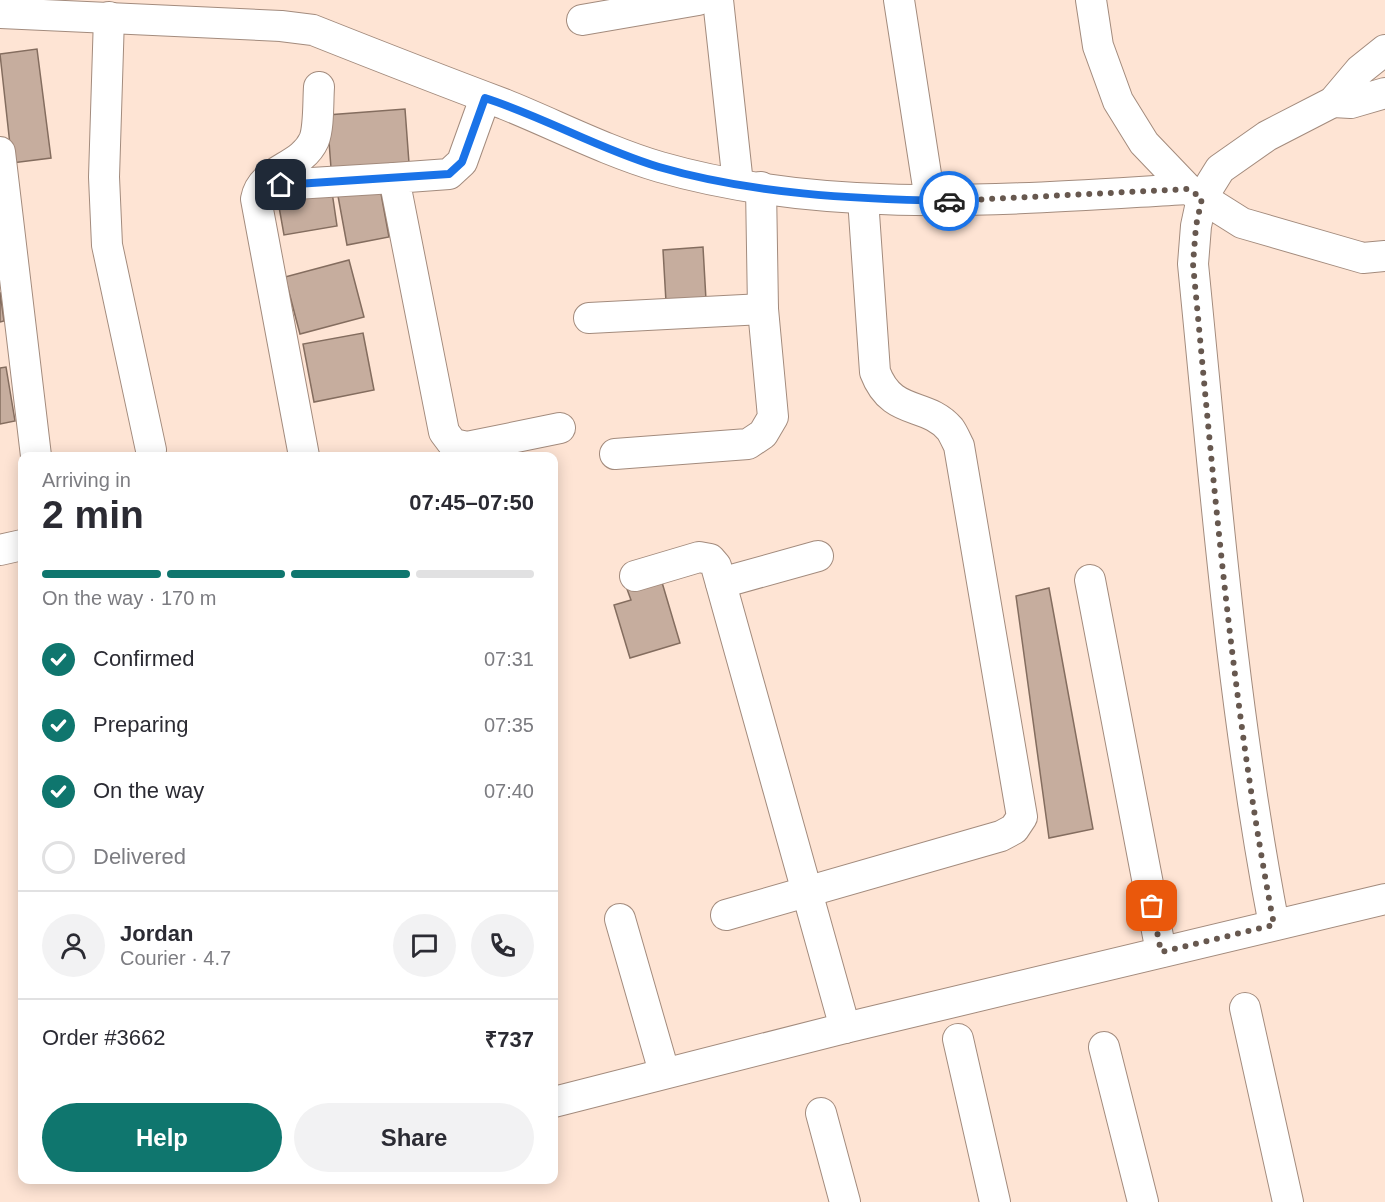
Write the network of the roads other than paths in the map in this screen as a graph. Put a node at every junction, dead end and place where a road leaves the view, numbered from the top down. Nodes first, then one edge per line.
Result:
1 (698, 0) edge
2 (718, 0) edge
3 (899, 0) edge
4 (1091, 0) edge
5 (18, 9) edge
6 (280, 13) edge
7 (109, 17) junction
8 (582, 20) dead end
9 (1385, 50) edge
10 (319, 87) dead end
11 (1385, 93) edge
12 (485, 98) junction
13 (1333, 102) junction
14 (0, 152) edge
15 (394, 178) junction
16 (259, 186) junction
17 (749, 186) junction
18 (1195, 194) junction
19 (863, 199) junction
20 (930, 200) junction
21 (1385, 256) edge
22 (763, 309) junction
23 (589, 318) dead end
24 (560, 428) dead end
25 (151, 450) dead end
26 (36, 452) edge
27 (303, 452) edge
28 (615, 453) dead end
29 (18, 546) edge
30 (0, 550) edge
31 (818, 556) dead end
32 (635, 576) dead end
33 (1090, 580) dead end
34 (722, 583) junction
35 (807, 892) junction
36 (1385, 899) edge
37 (726, 915) dead end
38 (620, 919) dead end
39 (1274, 925) junction
40 (1161, 952) junction
41 (1245, 1008) dead end
42 (845, 1028) junction
43 (958, 1039) dead end
44 (1104, 1047) dead end
45 (664, 1072) junction
46 (558, 1101) edge
47 (821, 1113) dead end
48 (845, 1202) edge
49 (996, 1202) edge
50 (1143, 1202) edge
51 (1288, 1202) edge

1 - 8 street
2 - 17 street
3 - 20 street
4 - 18 street
5 - 7 street
6 - 7 street
6 - 12 street
7 - 25 street
9 - 13 street
10 - 16 street
11 - 13 street
12 - 15 street
12 - 17 street
13 - 18 street
14 - 26 street
15 - 16 street
15 - 24 street
16 - 27 street
17 - 19 street
17 - 22 street
18 - 20 street
18 - 21 street
18 - 39 street
19 - 20 street
19 - 35 street
22 - 23 street
22 - 28 street
29 - 30 street
31 - 34 street
32 - 34 street
33 - 40 street
34 - 35 street
35 - 37 street
35 - 42 street
36 - 39 street
38 - 45 street
39 - 40 street
40 - 42 street
41 - 51 street
42 - 45 street
43 - 49 street
44 - 50 street
45 - 46 street
47 - 48 street

